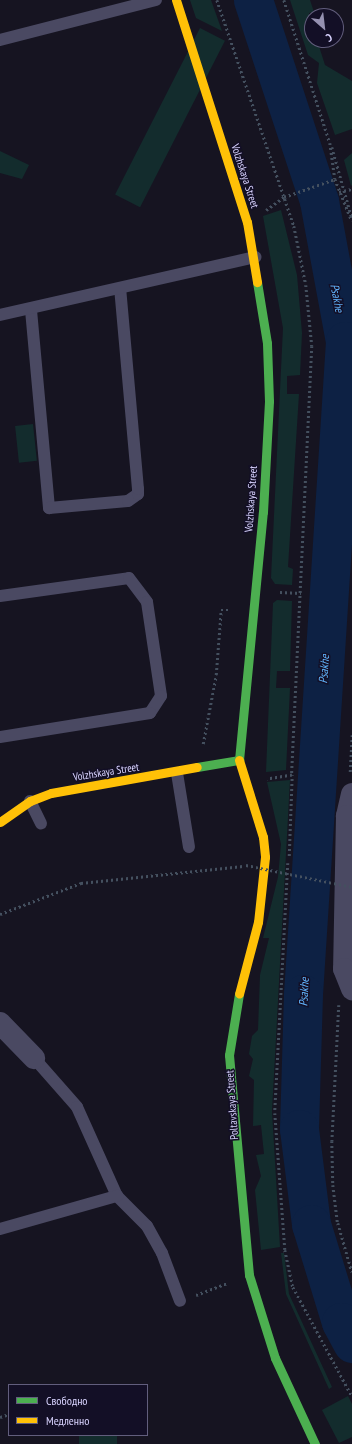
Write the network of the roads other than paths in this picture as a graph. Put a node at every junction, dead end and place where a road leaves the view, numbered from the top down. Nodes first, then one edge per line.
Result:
1 (156, 0) edge
2 (176, 0) edge
3 (0, 40) edge
4 (255, 256) junction
5 (120, 289) junction
6 (31, 310) junction
7 (0, 315) edge
8 (0, 596) edge
9 (0, 737) edge
10 (239, 760) junction
11 (177, 773) junction
12 (352, 794) edge
13 (30, 801) junction
14 (0, 822) edge
15 (41, 824) dead end
16 (189, 847) dead end
17 (352, 989) edge
18 (0, 1022) edge
19 (34, 1058) joint
20 (117, 1196) junction
21 (0, 1229) edge
22 (180, 1301) road end
23 (315, 1444) edge

1 - 3 lane
2 - 4 street, Volzhskaya Street
4 - 5 lane
4 - 10 street, Volzhskaya Street
5 - 6 lane
5 - 6 lane
6 - 7 lane
8 - 9 lane
10 - 11 street, Volzhskaya Street
10 - 23 street, Poltavskaya Street
11 - 13 street, Volzhskaya Street
11 - 16 lane
12 - 17 street
13 - 14 street, Volzhskaya Street
13 - 15 lane
18 - 19 street
19 - 20 lane
20 - 21 lane
20 - 22 lane

